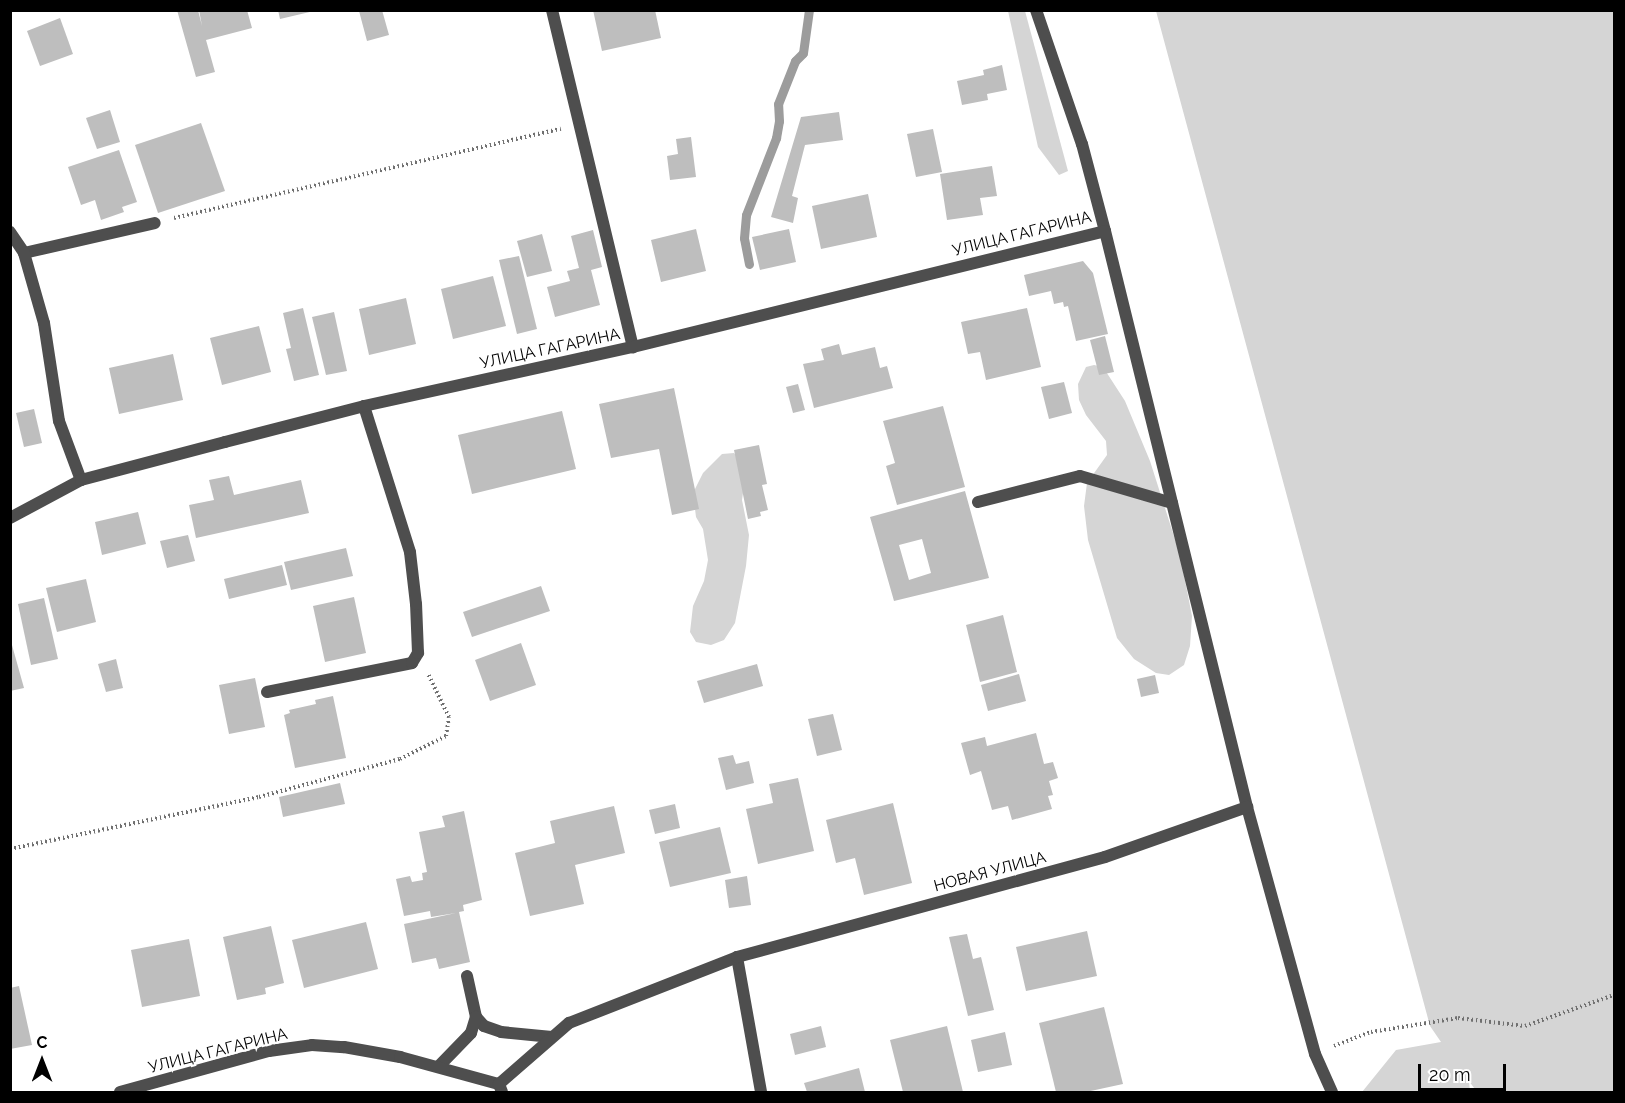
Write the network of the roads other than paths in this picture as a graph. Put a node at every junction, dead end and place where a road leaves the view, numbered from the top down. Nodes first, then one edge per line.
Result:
1 (552, 10) edge
2 (1036, 10) edge
3 (155, 223) road end
4 (1105, 231) junction
5 (10, 232) edge
6 (24, 254) junction
7 (633, 347) junction
8 (364, 406) junction
9 (81, 480) junction
10 (978, 502) dead end
11 (1172, 503) junction
12 (10, 518) edge
13 (267, 692) dead end
14 (1247, 807) junction
15 (737, 957) junction
16 (467, 976) dead end
17 (476, 1017) junction
18 (552, 1037) junction
19 (439, 1066) junction
20 (501, 1088) edge
21 (120, 1092) edge
22 (761, 1092) edge
23 (1332, 1092) edge

1 - 7 street
2 - 4 street
3 - 6 street
4 - 7 street, УЛИЦА ГАГАРИНА
4 - 11 street
5 - 6 street
6 - 9 street
7 - 8 street, УЛИЦА ГАГАРИНА
8 - 9 street, УЛИЦА ГАГАРИНА
8 - 13 street
9 - 12 street, УЛИЦА ГАГАРИНА
10 - 11 street
11 - 14 street
14 - 15 street, НОВАЯ УЛИЦА
14 - 23 street
15 - 18 street, НОВАЯ УЛИЦА
15 - 22 street
16 - 17 street
17 - 18 street
17 - 19 street
18 - 20 street, НОВАЯ УЛИЦА
19 - 20 street, УЛИЦА ГАГАРИНА
19 - 21 street, УЛИЦА ГАГАРИНА

